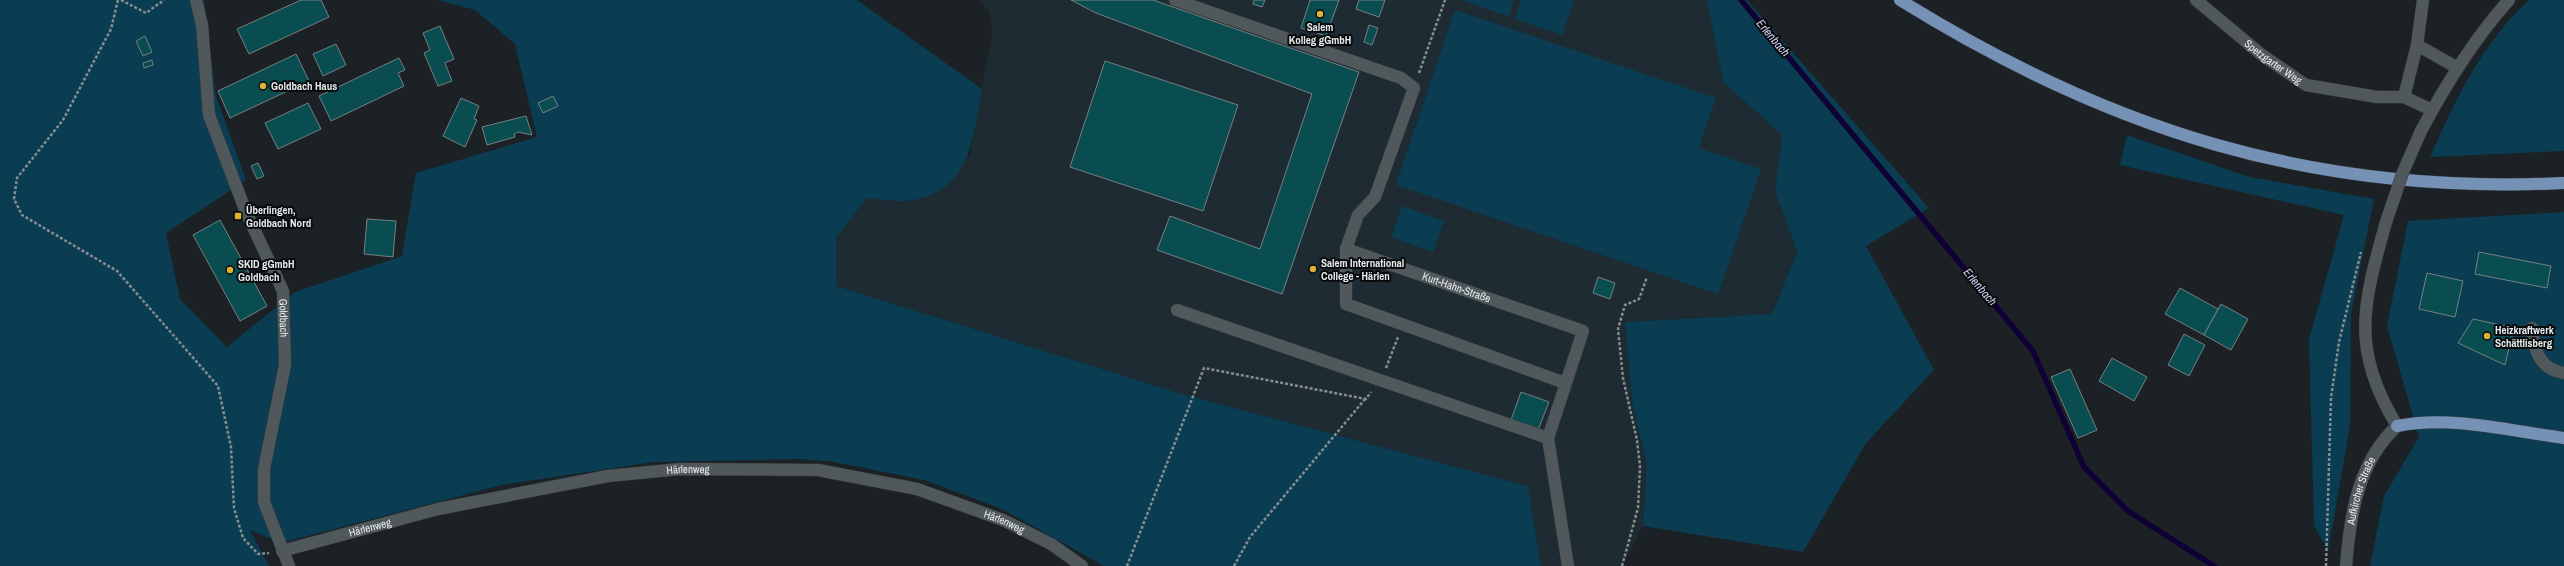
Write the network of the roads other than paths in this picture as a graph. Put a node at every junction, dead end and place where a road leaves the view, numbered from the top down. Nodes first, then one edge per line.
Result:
1 (196, 0) edge
2 (1175, 0) edge
3 (1900, 0) edge
4 (2196, 0) edge
5 (2424, 0) edge
6 (2509, 0) edge
7 (2417, 45) junction
8 (2456, 67) junction
9 (2404, 97) junction
10 (2432, 110) junction
11 (2564, 183) edge
12 (1346, 249) junction
13 (1177, 310) dead end
14 (2532, 328) dead end
15 (2564, 373) edge
16 (1565, 383) junction
17 (2397, 426) junction
18 (1548, 438) junction
19 (2564, 438) edge
20 (282, 551) junction
21 (289, 566) edge
22 (1082, 566) edge
23 (1568, 566) edge
24 (2346, 566) edge

1 - 20 street, Goldbach
2 - 12 street
3 - 11 main road
4 - 9 street, Spetzgarter Weg
5 - 7 street
6 - 8 street
7 - 8 street
7 - 9 street
8 - 10 street
9 - 10 street, Spetzgarter Weg
10 - 17 street, bridge
12 - 16 street
12 - 16 street, Kurt-Hahn-Straße
13 - 18 street
14 - 15 street
16 - 18 street, Kurt-Hahn-Straße
17 - 19 main road
17 - 24 street, Aufkircher Straße
18 - 23 street, Kurt-Hahn-Straße
20 - 21 street, Goldbach
20 - 22 street, Härlenweg

